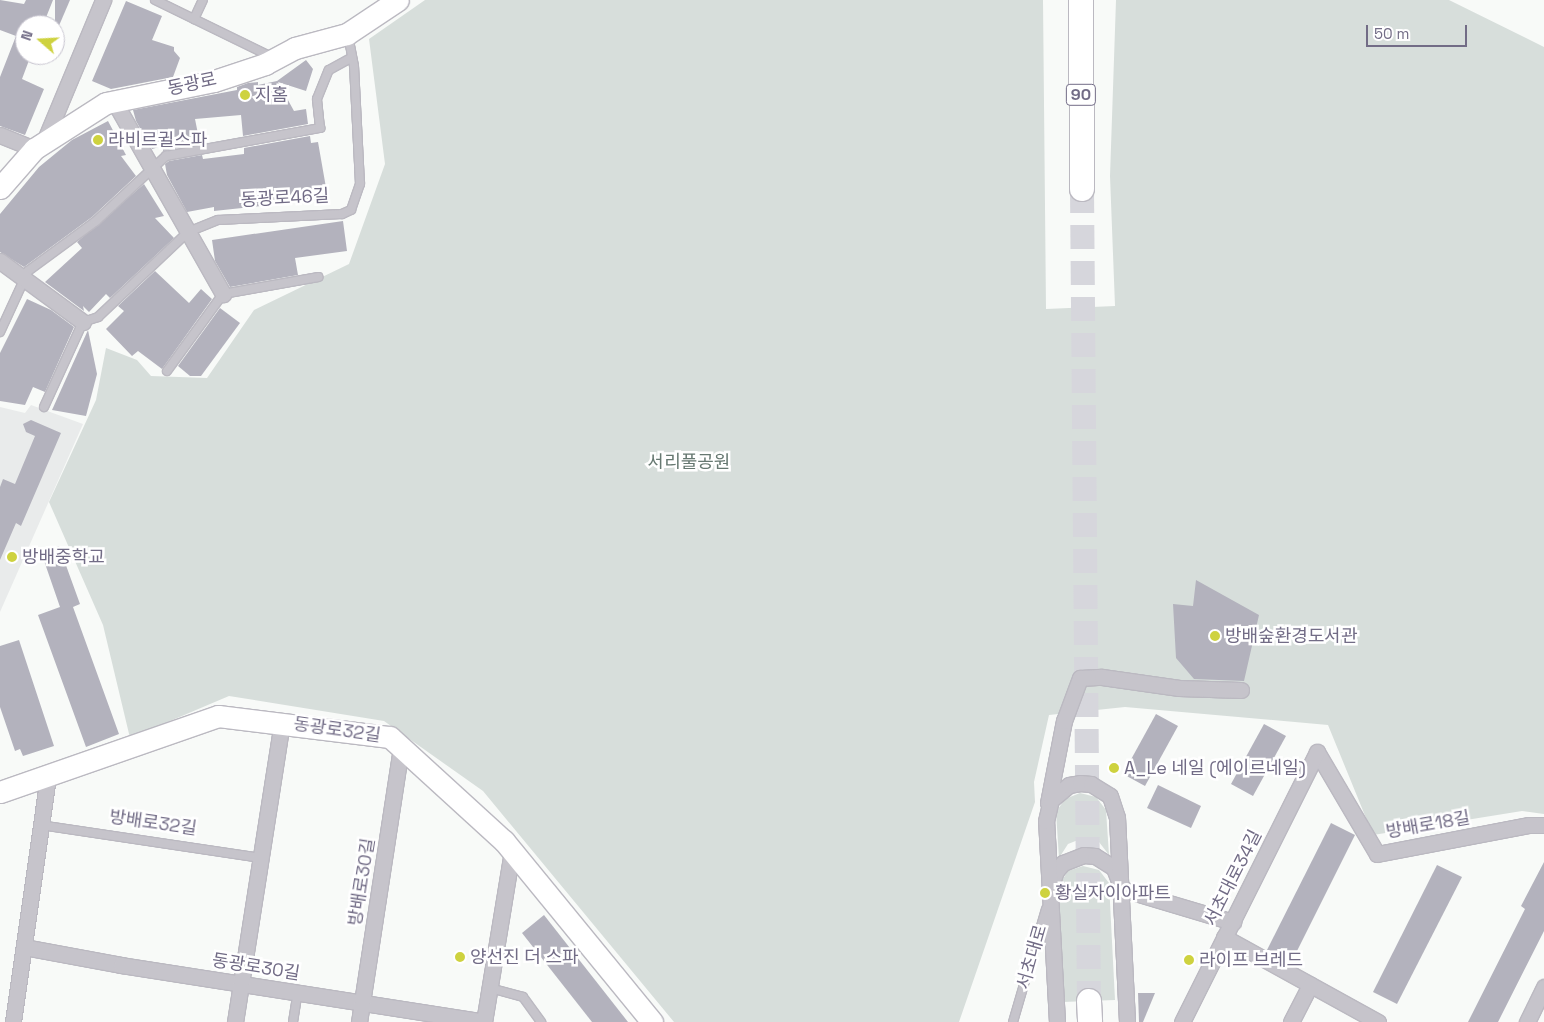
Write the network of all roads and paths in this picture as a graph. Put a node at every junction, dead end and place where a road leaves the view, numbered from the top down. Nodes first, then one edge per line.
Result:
1 (103, 0) edge
2 (155, 0) edge
3 (203, 0) edge
4 (398, 0) edge
5 (1081, 0) edge
6 (194, 19) junction
7 (347, 34) junction
8 (352, 57) junction
9 (275, 59) junction
10 (114, 101) junction
11 (0, 135) edge
12 (39, 146) junction
13 (152, 167) junction
14 (0, 188) edge
15 (1082, 189) tunnel mouth
16 (188, 232) junction
17 (0, 261) edge
18 (318, 277) dead end
19 (26, 280) junction
20 (224, 294) junction
21 (83, 322) junction
22 (0, 332) edge
23 (167, 371) dead end
24 (44, 407) dead end
25 (1241, 690) dead end
26 (282, 722) junction
27 (402, 748) junction
28 (1317, 752) joint
29 (48, 776) junction
30 (0, 792) edge
31 (1047, 810) junction
32 (1544, 825) edge
33 (40, 826) junction
34 (512, 851) junction
35 (261, 858) junction
36 (1122, 889) junction
37 (1051, 893) junction
38 (1233, 922) junction
39 (1224, 938) junction
40 (24, 947) junction
41 (241, 984) junction
42 (1310, 985) junction
43 (490, 988) junction
44 (298, 992) junction
45 (1542, 995) edge
46 (362, 1004) junction
47 (12, 1022) edge
48 (235, 1022) edge
49 (293, 1022) edge
50 (359, 1022) edge
51 (483, 1022) edge
52 (541, 1022) edge
53 (652, 1022) edge
54 (1013, 1022) edge
55 (1057, 1022) edge
56 (1127, 1022) edge
57 (1182, 1022) edge
58 (1291, 1022) edge
59 (1378, 1022) edge
60 (1527, 1022) edge

1 - 12 street
2 - 6 lane
3 - 6 lane
4 - 7 street, 동광로
5 - 15 main road, 90
6 - 9 lane
7 - 8 lane, 동광로46길
7 - 9 street, 동광로
8 - 13 lane
8 - 16 lane, 동광로46길
9 - 10 street, 동광로
10 - 12 street, 동광로
10 - 13 street
11 - 12 street
12 - 14 street, 동광로
13 - 16 street
13 - 19 lane
16 - 20 street
16 - 21 lane, 동광로46길
17 - 19 street
18 - 20 lane
19 - 21 street
19 - 22 lane
20 - 23 lane
21 - 24 lane
25 - 31 street
26 - 27 street, 동광로32길
26 - 29 street, 동광로32길
26 - 35 street
27 - 34 street, 동광로32길
27 - 46 street, 방배로30길
28 - 32 street, 방배로18길
28 - 38 street, 서초대로34길
29 - 30 street, 동광로32길
29 - 33 street
31 - 36 street, 서초대로
31 - 37 street, 서초대로
33 - 35 lane, 방배로32길
33 - 40 street
34 - 43 street
34 - 53 street, 동광로32길
35 - 41 street
36 - 37 street, 서초대로
36 - 38 street
36 - 56 street, 서초대로
37 - 54 lane, 서초대로
37 - 55 street, 서초대로
38 - 39 street, 서초대로34길
39 - 42 street
39 - 57 street, 서초대로34길
40 - 41 street, 동광로30길
40 - 47 street
41 - 44 street, 동광로30길
41 - 48 street
42 - 58 street
42 - 59 street
43 - 51 street
43 - 52 lane
44 - 46 street, 동광로30길
44 - 49 lane
45 - 60 street
46 - 50 street, 방배로30길
46 - 51 street, 동광로30길

